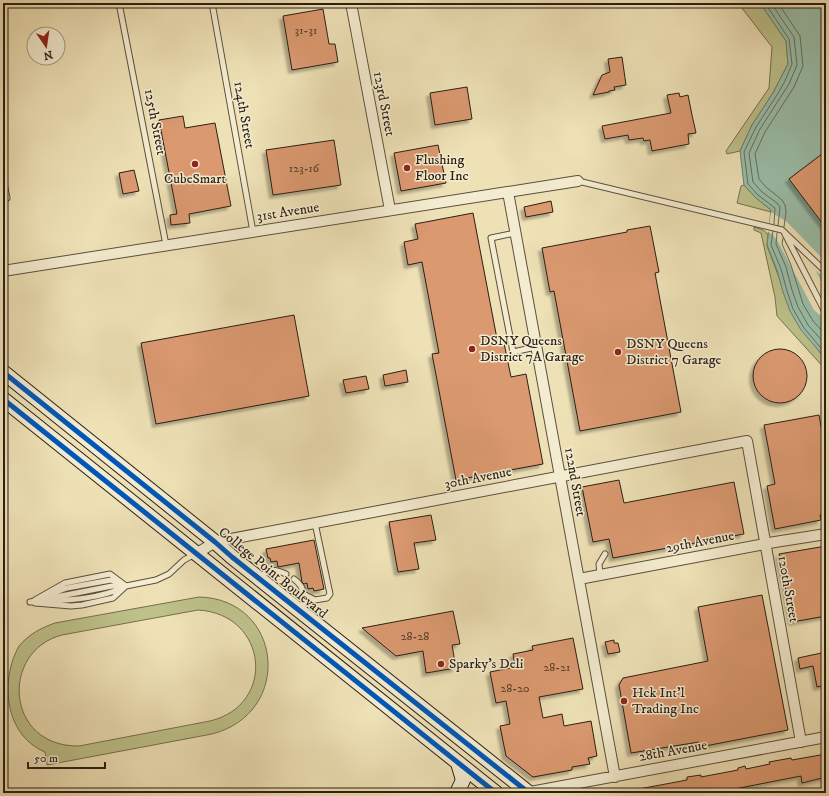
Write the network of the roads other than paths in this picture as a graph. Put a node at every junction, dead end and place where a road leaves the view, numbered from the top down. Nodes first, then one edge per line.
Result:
1 (119, 3) edge
2 (212, 3) edge
3 (351, 3) edge
4 (3, 178) edge
5 (578, 181) joint
6 (508, 192) junction
7 (7, 198) dead end
8 (390, 210) junction
9 (782, 230) junction
10 (253, 232) junction
11 (515, 233) junction
12 (166, 245) junction
13 (3, 271) edge
14 (826, 272) edge
15 (826, 311) edge
16 (536, 347) junction
17 (3, 372) edge
18 (3, 399) edge
19 (748, 441) joint
20 (560, 476) junction
21 (315, 523) junction
22 (826, 534) edge
23 (215, 542) junction
24 (766, 544) junction
25 (196, 554) junction
26 (605, 554) dead end
27 (286, 574) dead end
28 (600, 574) junction
29 (259, 577) junction
30 (579, 578) junction
31 (294, 579) dead end
32 (126, 586) junction
33 (304, 595) junction
34 (30, 602) junction
35 (301, 611) junction
36 (826, 737) edge
37 (801, 742) junction
38 (458, 763) junction
39 (616, 777) junction
40 (457, 793) edge
41 (496, 793) edge
42 (527, 793) edge

1 - 12 lane, 125th Street
2 - 10 lane, 124th Street
3 - 8 street, 123rd Street
4 - 7 lane
5 - 6 street, 31st Avenue
5 - 9 lane
6 - 8 street, 31st Avenue
6 - 11 street, 122nd Street
8 - 10 street, 31st Avenue
9 - 14 lane
9 - 15 lane
10 - 12 street, 31st Avenue
11 - 16 street, 122nd Street
11 - 16 lane
12 - 13 street, 31st Avenue
16 - 20 street, 122nd Street
17 - 23 main road, College Point Boulevard
18 - 25 main road
19 - 20 street, 30th Avenue
19 - 24 street, 120th Street
20 - 21 street, 30th Avenue
20 - 30 street, 122nd Street
21 - 23 street, 30th Avenue
21 - 33 lane
22 - 24 street, 29th Avenue
23 - 25 street
23 - 29 main road, College Point Boulevard
24 - 28 street, 29th Avenue
24 - 37 street, 120th Street
25 - 32 lane
25 - 38 main road
26 - 28 lane
27 - 29 lane
28 - 30 street, 29th Avenue
29 - 35 main road, College Point Boulevard
30 - 39 street, 122nd Street
31 - 33 lane
32 - 34 lane
32 - 34 lane
32 - 34 lane
33 - 35 lane
35 - 42 main road, College Point Boulevard
36 - 37 street, 28th Avenue
37 - 39 street, 28th Avenue
38 - 40 main road
38 - 41 main road
39 - 42 street, 28th Avenue

